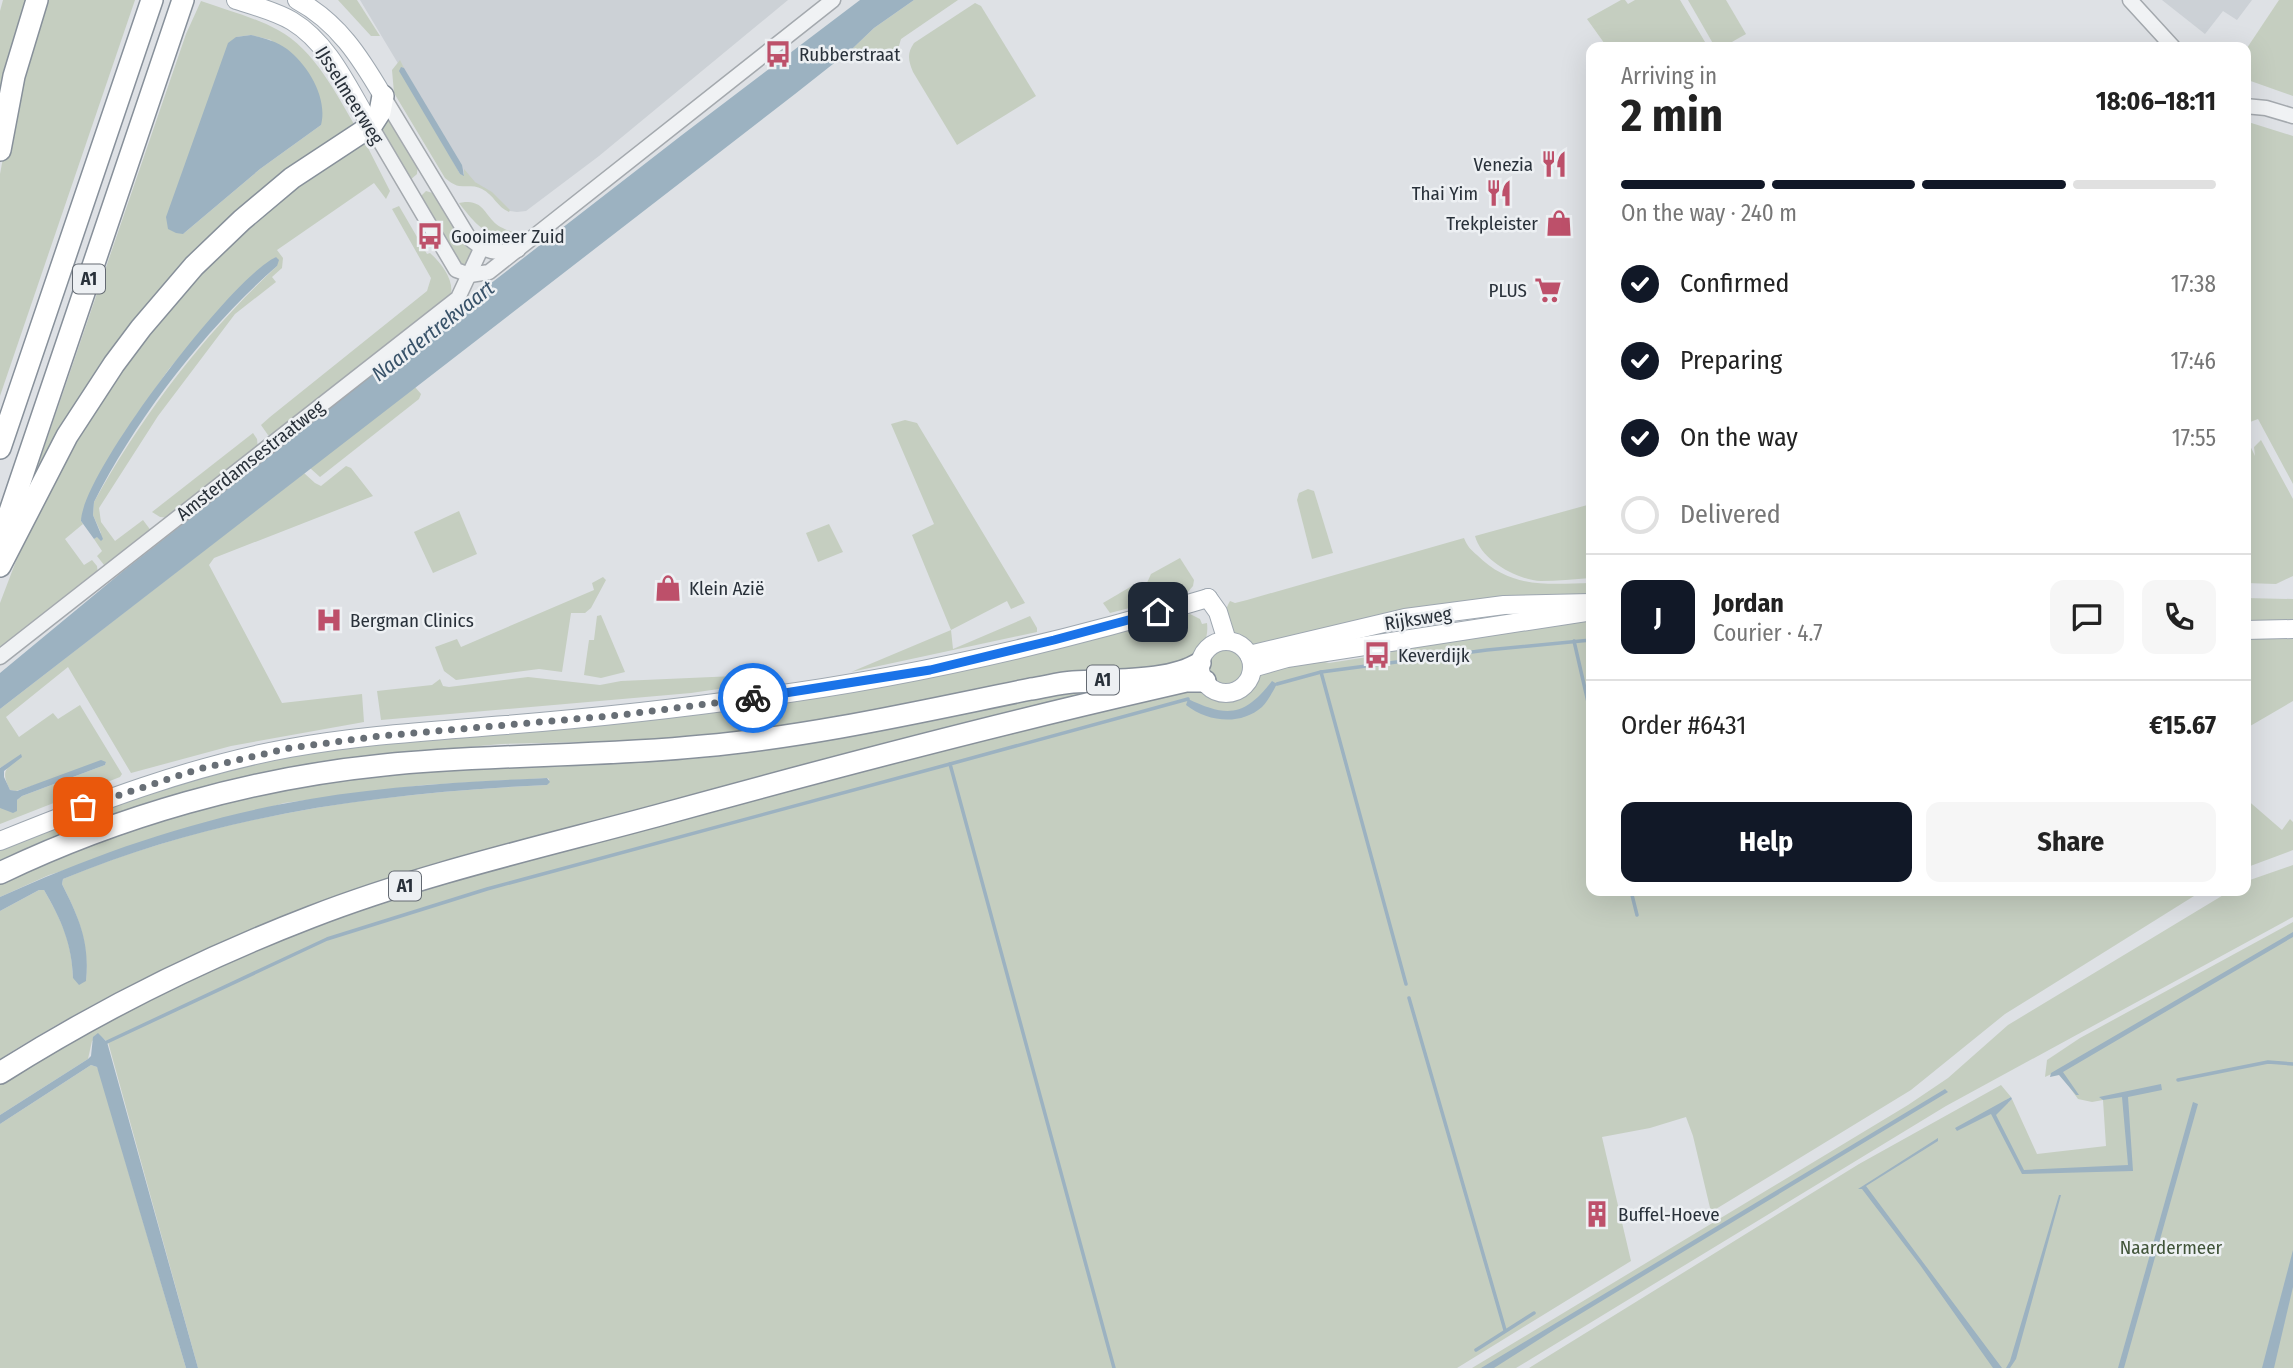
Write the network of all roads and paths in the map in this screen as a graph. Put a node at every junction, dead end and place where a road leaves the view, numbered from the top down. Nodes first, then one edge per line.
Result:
1 (37, 0) edge
2 (236, 0) edge
3 (297, 0) edge
4 (834, 0) edge
5 (2120, 0) edge
6 (2130, 0) edge
7 (151, 3) edge
8 (181, 9) edge
9 (2157, 42) edge
10 (2168, 42) edge
11 (383, 96) junction
12 (2251, 99) edge
13 (2251, 107) edge
14 (2266, 108) junction
15 (2293, 116) edge
16 (371, 126) junction
17 (0, 150) edge
18 (431, 176) junction
19 (409, 191) junction
20 (481, 249) junction
21 (519, 249) junction
22 (470, 275) junction
23 (0, 448) edge
24 (0, 541) edge
25 (0, 566) edge
26 (1586, 603) edge
27 (1586, 612) edge
28 (2293, 629) edge
29 (2251, 630) edge
30 (1220, 642) junction
31 (0, 657) edge
32 (1250, 661) junction
33 (1202, 672) junction
34 (0, 841) edge
35 (0, 873) edge
36 (0, 1073) edge

1 - 17 highway
2 - 16 main road, IJsselmeerweg
3 - 11 main road, IJsselmeerweg
4 - 21 street
5 - 9 street
6 - 10 street
7 - 23 highway, A1
8 - 24 highway, A1
11 - 16 highway
11 - 18 street, IJsselmeerweg
12 - 14 street
13 - 14 street
14 - 15 street
16 - 19 street, IJsselmeerweg
16 - 25 highway
18 - 19 street
18 - 20 street, IJsselmeerweg
19 - 22 street, IJsselmeerweg
20 - 21 street
20 - 22 street, Amsterdamsestraatweg
21 - 22 street
22 - 31 street, Amsterdamsestraatweg
26 - 32 main road, Rijksweg
27 - 32 main road, Rijksweg
28 - 29 main road
30 - 32 main road
30 - 33 main road
30 - 34 main road
32 - 33 main road
33 - 35 highway, A1
33 - 36 highway, A1

